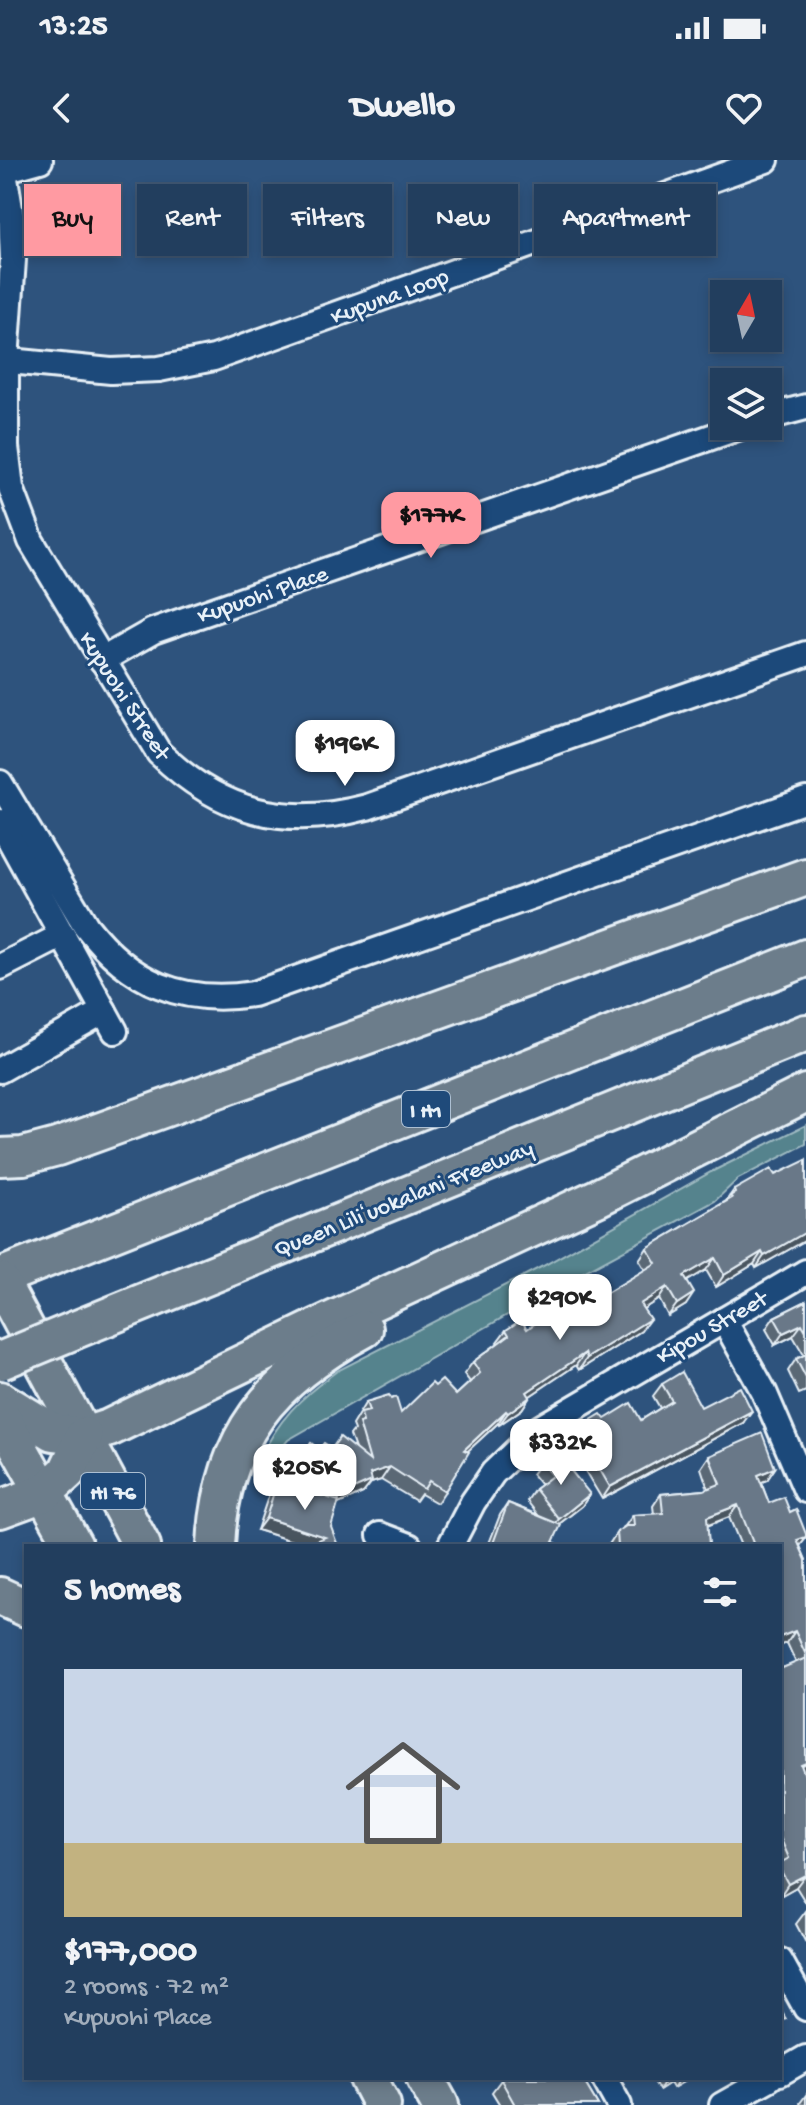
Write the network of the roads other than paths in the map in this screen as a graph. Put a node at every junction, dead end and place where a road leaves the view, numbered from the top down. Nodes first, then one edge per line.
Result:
1 (40, 160) edge
2 (766, 160) edge
3 (2, 167) edge
4 (3, 360) edge
5 (710, 437) edge
6 (5, 490) edge
7 (806, 654) edge
8 (102, 660) junction
9 (0, 783) edge
10 (806, 800) edge
11 (0, 822) edge
12 (806, 877) edge
13 (63, 935) junction
14 (806, 958) edge
15 (0, 967) edge
16 (806, 1033) edge
17 (0, 1070) edge
18 (806, 1093) edge
19 (0, 1157) edge
20 (597, 1198) junction
21 (806, 1272) edge
22 (0, 1279) edge
23 (724, 1320) junction
24 (0, 1361) edge
25 (0, 1400) edge
26 (0, 1414) edge
27 (84, 1436) junction
28 (806, 1490) edge
29 (44, 1493) junction
30 (0, 1509) edge
31 (380, 1535) dead end
32 (73, 1544) edge
33 (141, 1544) edge
34 (216, 1544) edge
35 (404, 1544) edge
36 (451, 1544) edge
37 (0, 1596) edge
38 (24, 1607) edge
39 (782, 1965) edge
40 (806, 2008) edge
41 (806, 2058) edge
42 (782, 2072) edge
43 (369, 2080) edge
44 (426, 2080) edge
45 (605, 2080) edge
46 (766, 2080) edge
47 (382, 2105) edge
48 (440, 2105) edge
49 (619, 2105) edge
50 (722, 2105) edge

1 - 3 street
2 - 4 street, Kupuna Loop
3 - 4 street, Kupuohi Street
4 - 6 street, Kupuohi Street
5 - 8 street, Kupuohi Place
6 - 8 street, Kupuohi Street
7 - 8 street, Kupuohi Street
9 - 10 street
11 - 13 street
12 - 19 highway
13 - 15 street
13 - 17 street
14 - 22 highway, I H1
16 - 24 highway, Queen Liliʻuokalani Freeway, bridge
18 - 20 highway
20 - 27 highway
20 - 34 highway
21 - 23 street, Kipou Street
22 - 27 highway, HI 76
23 - 28 street
23 - 36 street, Kipou Street
25 - 27 highway
26 - 29 highway, HI 76
27 - 29 highway
27 - 33 highway, HI 76
29 - 30 highway
29 - 32 highway, HI 76
31 - 35 street
37 - 38 highway
39 - 40 street
41 - 42 street
43 - 47 highway
44 - 48 highway
45 - 49 street
46 - 50 street

